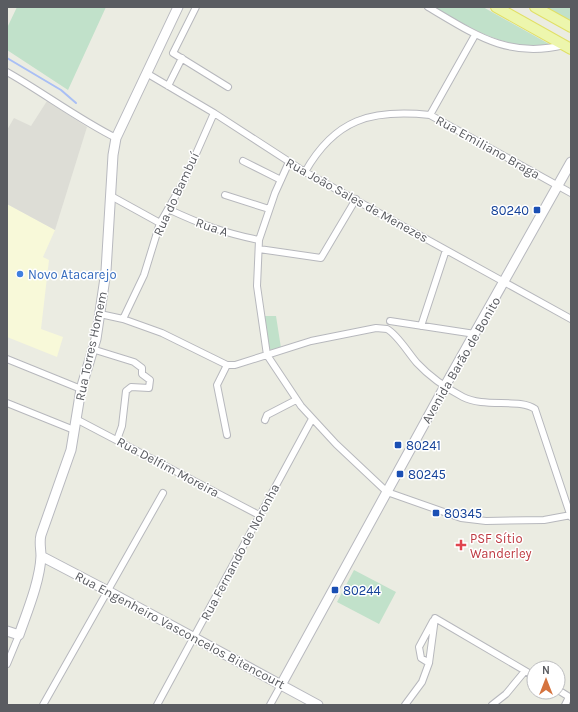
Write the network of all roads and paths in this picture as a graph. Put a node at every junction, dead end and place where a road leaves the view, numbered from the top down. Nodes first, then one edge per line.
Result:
1 (178, 7) edge
2 (196, 7) edge
3 (428, 7) edge
4 (496, 7) edge
5 (535, 7) edge
6 (571, 27) edge
7 (475, 35) junction
8 (568, 47) edge
9 (182, 58) junction
10 (7, 72) edge
11 (148, 74) junction
12 (168, 86) junction
13 (228, 87) dead end
14 (214, 113) junction
15 (430, 115) junction
16 (116, 138) junction
17 (243, 161) dead end
18 (289, 162) junction
19 (571, 162) edge
20 (305, 172) junction
21 (281, 180) junction
22 (557, 186) junction
23 (571, 193) edge
24 (225, 195) dead end
25 (111, 196) junction
26 (356, 199) junction
27 (168, 209) junction
28 (269, 209) junction
29 (160, 223) junction
30 (259, 240) junction
31 (259, 249) junction
32 (446, 250) junction
33 (504, 283) junction
34 (100, 314) junction
35 (122, 318) junction
36 (571, 319) edge
37 (390, 321) dead end
38 (421, 326) junction
39 (475, 334) junction
40 (92, 349) junction
41 (267, 355) junction
42 (7, 359) edge
43 (227, 365) junction
44 (445, 386) junction
45 (81, 388) junction
46 (296, 400) junction
47 (7, 403) edge
48 (76, 419) junction
49 (265, 420) dead end
50 (312, 420) junction
51 (74, 430) junction
52 (227, 435) dead end
53 (116, 440) junction
54 (387, 492) junction
55 (163, 493) dead end
56 (259, 515) junction
57 (571, 516) edge
58 (41, 556) junction
59 (108, 591) junction
60 (434, 620) junction
61 (7, 631) edge
62 (19, 635) junction
63 (194, 639) junction
64 (7, 664) edge
65 (429, 664) junction
66 (525, 671) joint
67 (281, 685) junction
68 (570, 697) edge
69 (43, 705) edge
70 (156, 705) edge
71 (270, 705) edge
72 (318, 705) edge
73 (405, 705) edge
74 (492, 705) edge
75 (565, 705) edge

1 - 11 street, Rua Torres Homem
2 - 9 street
3 - 7 street
4 - 8 main road
5 - 6 main road
7 - 8 street
7 - 15 street
9 - 12 street
9 - 13 street
10 - 16 street
11 - 12 street, Rua João Sales de Menezes
11 - 16 street, Rua Torres Homem
12 - 14 street, Rua João Sales de Menezes
14 - 18 street, Rua João Sales de Menezes
14 - 27 street, Rua do Bambuí
15 - 20 street, Rua Emiliano Braga
15 - 22 street, Rua Emiliano Braga
16 - 25 street, Rua Torres Homem
17 - 21 street
18 - 20 street, Rua João Sales de Menezes
18 - 21 street
19 - 22 street, Avenida Barão de Bonito
20 - 26 street, Rua João Sales de Menezes
21 - 28 street
22 - 23 street, Rua Emiliano Braga
22 - 33 street, Avenida Barão de Bonito
24 - 28 street
25 - 29 street
25 - 34 street, Rua Torres Homem
26 - 31 street
26 - 32 street, Rua João Sales de Menezes
27 - 29 street, Rua do Bambuí
27 - 30 street, Rua A
28 - 30 street
29 - 35 street, Rua do Bambuí
30 - 31 street
31 - 41 street
32 - 33 street, Rua João Sales de Menezes
32 - 38 street
33 - 36 street, Rua João Sales de Menezes
33 - 39 street, Avenida Barão de Bonito
34 - 35 street
34 - 40 street, Rua Torres Homem
35 - 43 street
37 - 38 street
38 - 39 street
39 - 44 street, Avenida Barão de Bonito
40 - 45 street, Rua Torres Homem
40 - 53 street
41 - 43 street
41 - 44 street
41 - 46 street
42 - 45 street
43 - 52 street
44 - 54 street, Avenida Barão de Bonito
44 - 57 street
45 - 48 street, Rua Torres Homem
46 - 49 street
46 - 50 street
47 - 51 street
48 - 51 street, Rua Torres Homem
48 - 53 street, Rua Delfim Moreira
50 - 54 street
50 - 56 street, Rua Fernando de Noronha
51 - 58 street, Rua Torres Homem
53 - 56 street, Rua Delfim Moreira
54 - 57 street
54 - 67 street, Avenida Barão de Bonito
55 - 59 street
56 - 63 street, Rua Fernando de Noronha
58 - 59 street, Rua Engenheiro Vasconcelos Bitencourt
58 - 62 street, Rua Torres Homem
59 - 63 street, Rua Engenheiro Vasconcelos Bitencourt
59 - 69 street
60 - 65 street
60 - 65 street
60 - 66 street
61 - 62 street
62 - 64 street, Rua Torres Homem
63 - 67 street, Rua Engenheiro Vasconcelos Bitencourt
63 - 70 street, Rua Fernando de Noronha
65 - 73 street
66 - 74 street
67 - 71 street, Avenida Barão de Bonito
67 - 72 street, Rua Engenheiro Vasconcelos Bitencourt
68 - 75 street

